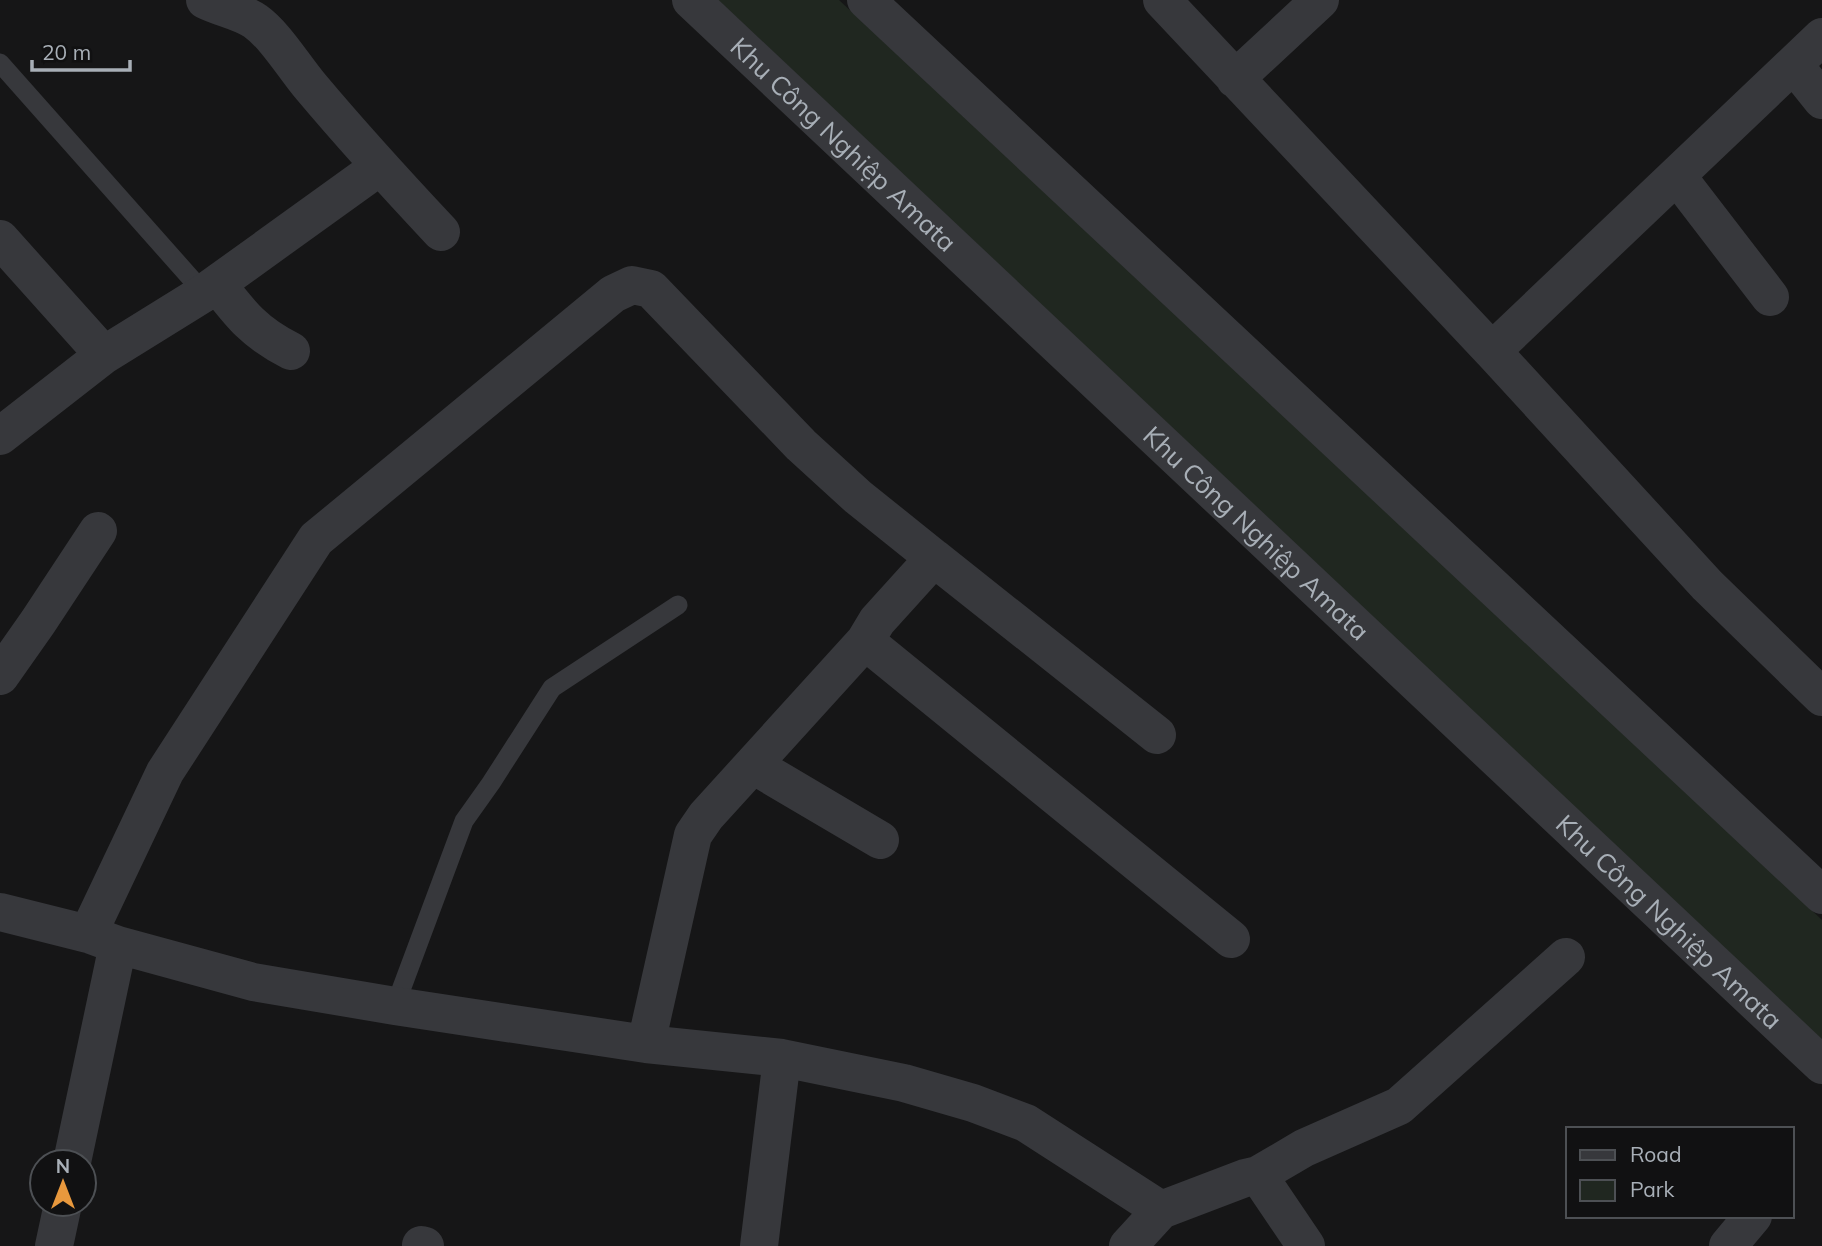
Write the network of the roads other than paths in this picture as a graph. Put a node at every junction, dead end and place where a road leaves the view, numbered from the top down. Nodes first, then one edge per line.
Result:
1 (205, 0) edge
2 (691, 0) edge
3 (866, 0) edge
4 (1162, 0) edge
5 (1320, 0) edge
6 (1822, 37) edge
7 (0, 62) edge
8 (1794, 65) junction
9 (1235, 79) junction
10 (1822, 100) edge
11 (379, 166) junction
12 (1677, 176) junction
13 (441, 232) dead end
14 (0, 239) edge
15 (211, 288) junction
16 (1770, 297) dead end
17 (291, 351) dead end
18 (1492, 351) junction
19 (104, 355) junction
20 (0, 436) edge
21 (98, 531) dead end
22 (934, 558) junction
23 (678, 605) dead end
24 (865, 641) junction
25 (0, 676) edge
26 (1822, 697) edge
27 (1157, 735) dead end
28 (752, 765) junction
29 (880, 840) dead end
30 (1822, 895) edge
31 (0, 912) edge
32 (103, 939) junction
33 (1231, 939) dead end
34 (1566, 957) dead end
35 (395, 1006) junction
36 (646, 1044) junction
37 (782, 1058) junction
38 (1822, 1065) edge
39 (74, 1148) edge
40 (1258, 1175) junction
41 (1161, 1210) junction
42 (60, 1218) edge
43 (1751, 1218) edge
44 (54, 1246) edge
45 (759, 1246) edge
46 (1128, 1246) edge
47 (1306, 1246) edge
48 (1728, 1246) edge

1 - 11 street
2 - 38 street, Khu Công Nghiệp Amata
3 - 30 street
4 - 9 street
5 - 9 street
6 - 8 street
7 - 15 lane
8 - 10 street
8 - 12 street
9 - 18 street
11 - 13 street
11 - 15 street
12 - 16 street
12 - 18 street
14 - 19 street
15 - 17 street
15 - 19 street
18 - 26 street
19 - 20 street
21 - 25 street
22 - 24 street
22 - 27 street
22 - 32 street
23 - 35 lane
24 - 28 street
24 - 33 street
28 - 29 street
28 - 36 street
31 - 32 street
32 - 35 street
32 - 39 street
34 - 40 street
35 - 36 street
36 - 37 street
37 - 41 street
37 - 45 street
40 - 41 street
40 - 47 street
41 - 46 street
42 - 44 street
43 - 48 street

